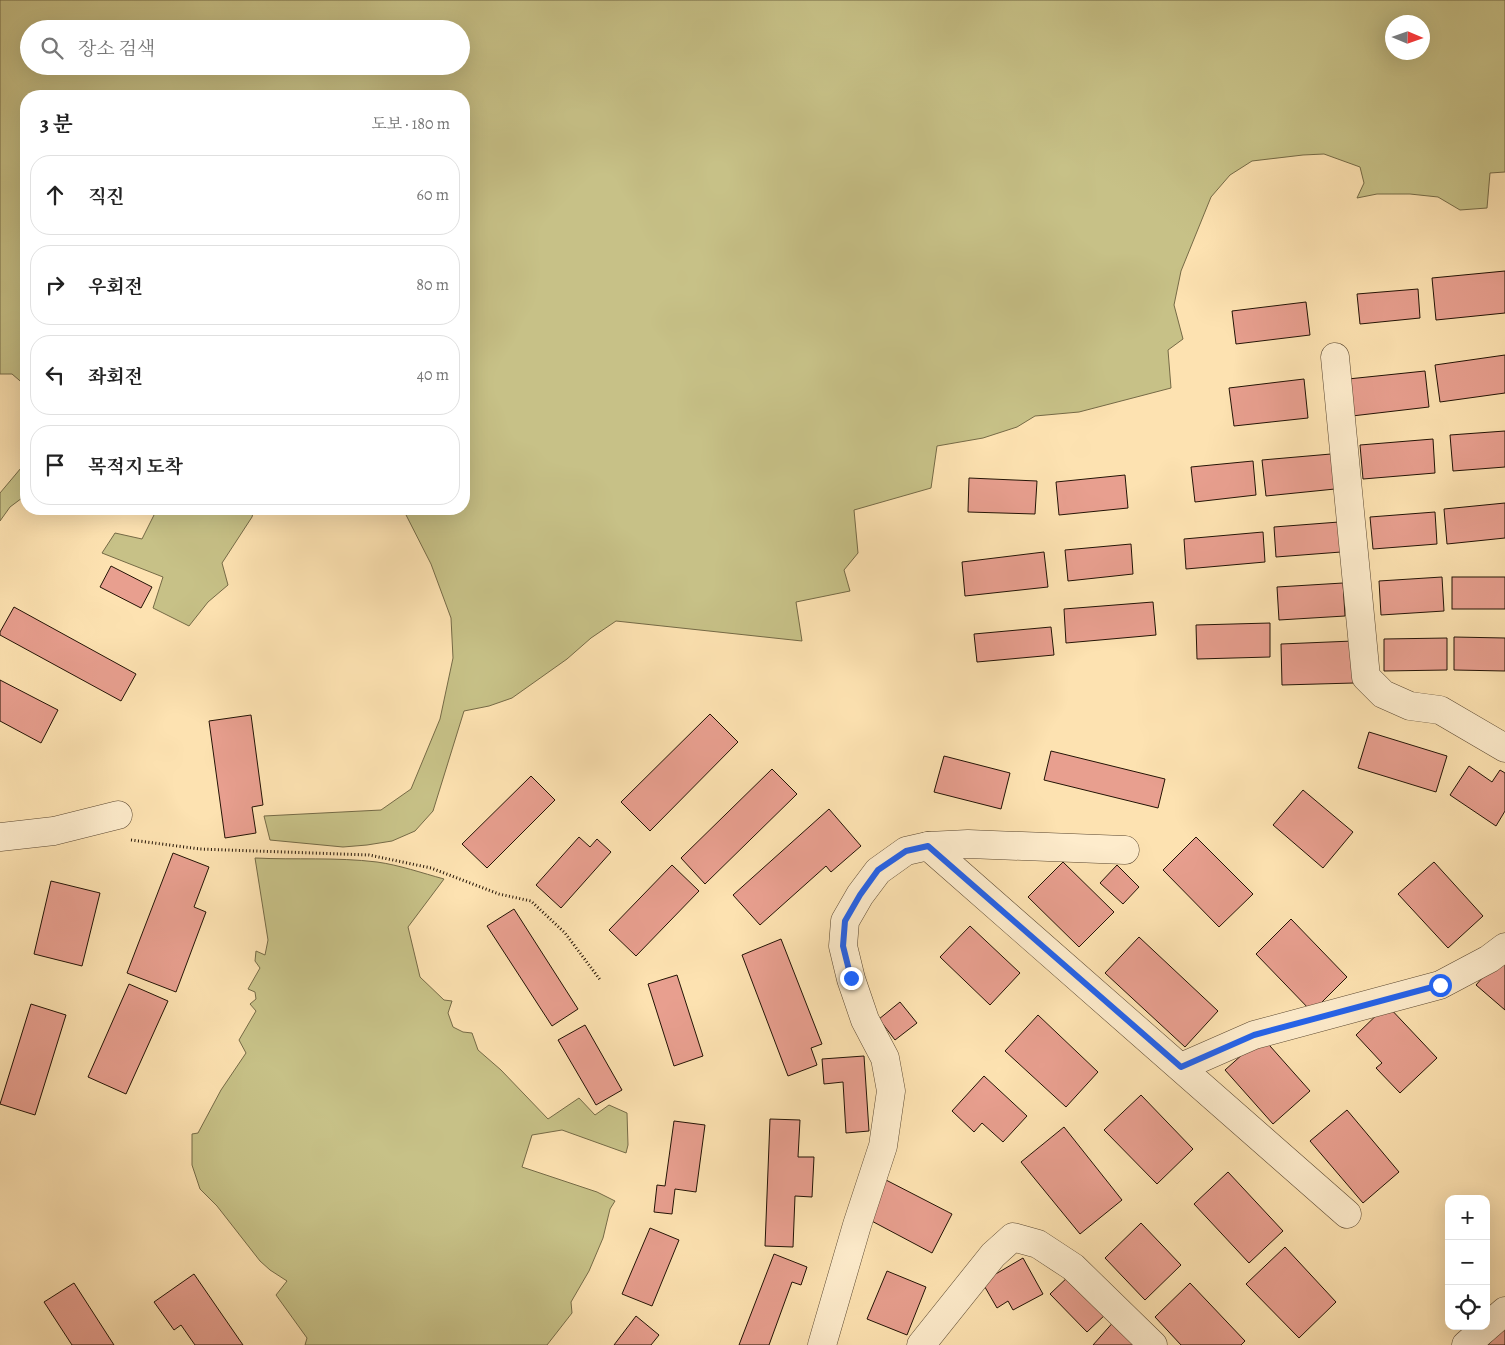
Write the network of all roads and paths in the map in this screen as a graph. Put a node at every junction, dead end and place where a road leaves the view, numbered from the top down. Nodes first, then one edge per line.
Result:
1 (1335, 357) dead end
2 (1505, 748) edge
3 (122, 827) joint
4 (0, 837) edge
5 (928, 846) junction
6 (1125, 850) dead end
7 (1505, 947) edge
8 (601, 981) dead end
9 (1181, 1067) junction
10 (1347, 1214) dead end
11 (1505, 1311) edge
12 (822, 1345) edge
13 (921, 1345) edge
14 (1153, 1345) edge
15 (1466, 1345) edge

1 - 2 street
3 - 4 street
3 - 8 path
5 - 6 street
5 - 9 street
5 - 12 street
7 - 9 street
9 - 10 street
11 - 15 street
13 - 14 street

